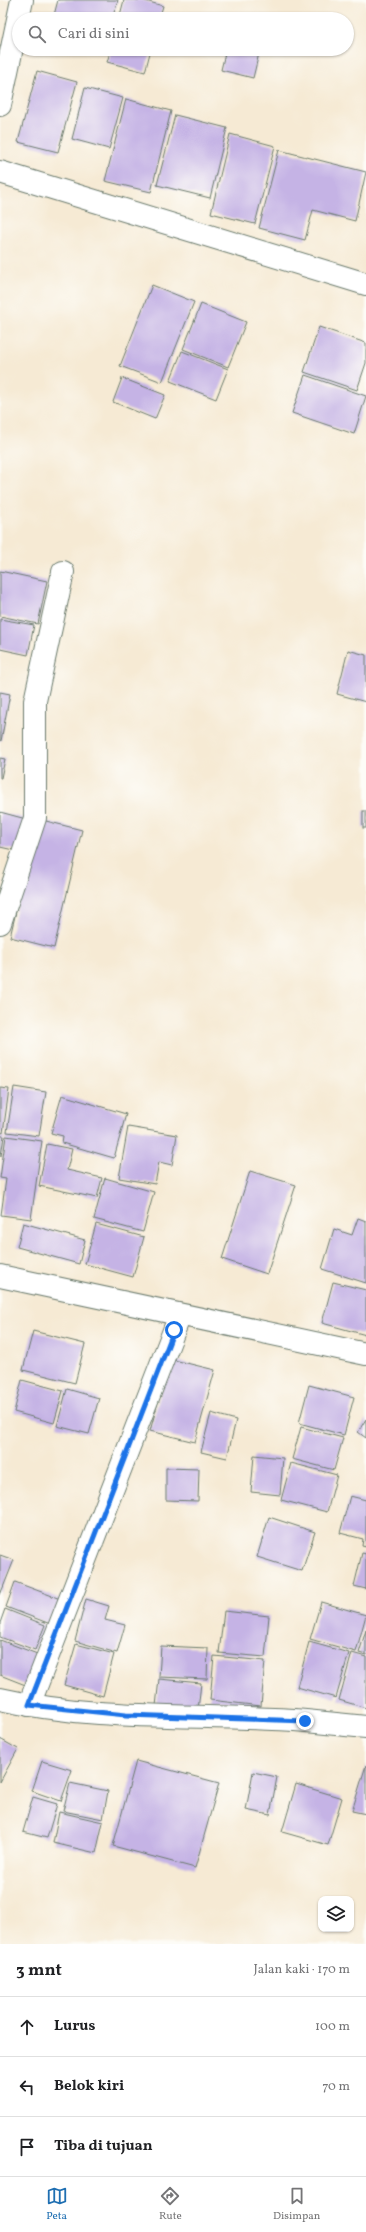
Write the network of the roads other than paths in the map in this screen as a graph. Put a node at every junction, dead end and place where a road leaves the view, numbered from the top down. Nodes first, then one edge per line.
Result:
1 (22, 0) edge
2 (19, 12) edge
3 (12, 48) edge
4 (0, 105) edge
5 (0, 172) edge
6 (366, 284) edge
7 (64, 572) dead end
8 (0, 923) edge
9 (0, 1276) edge
10 (180, 1316) junction
11 (366, 1354) edge
12 (0, 1698) edge
13 (29, 1705) junction
14 (366, 1728) edge

1 - 2 street
3 - 4 street
5 - 6 street
7 - 8 street
9 - 10 street
10 - 11 street
10 - 13 street
12 - 13 street
13 - 14 street

